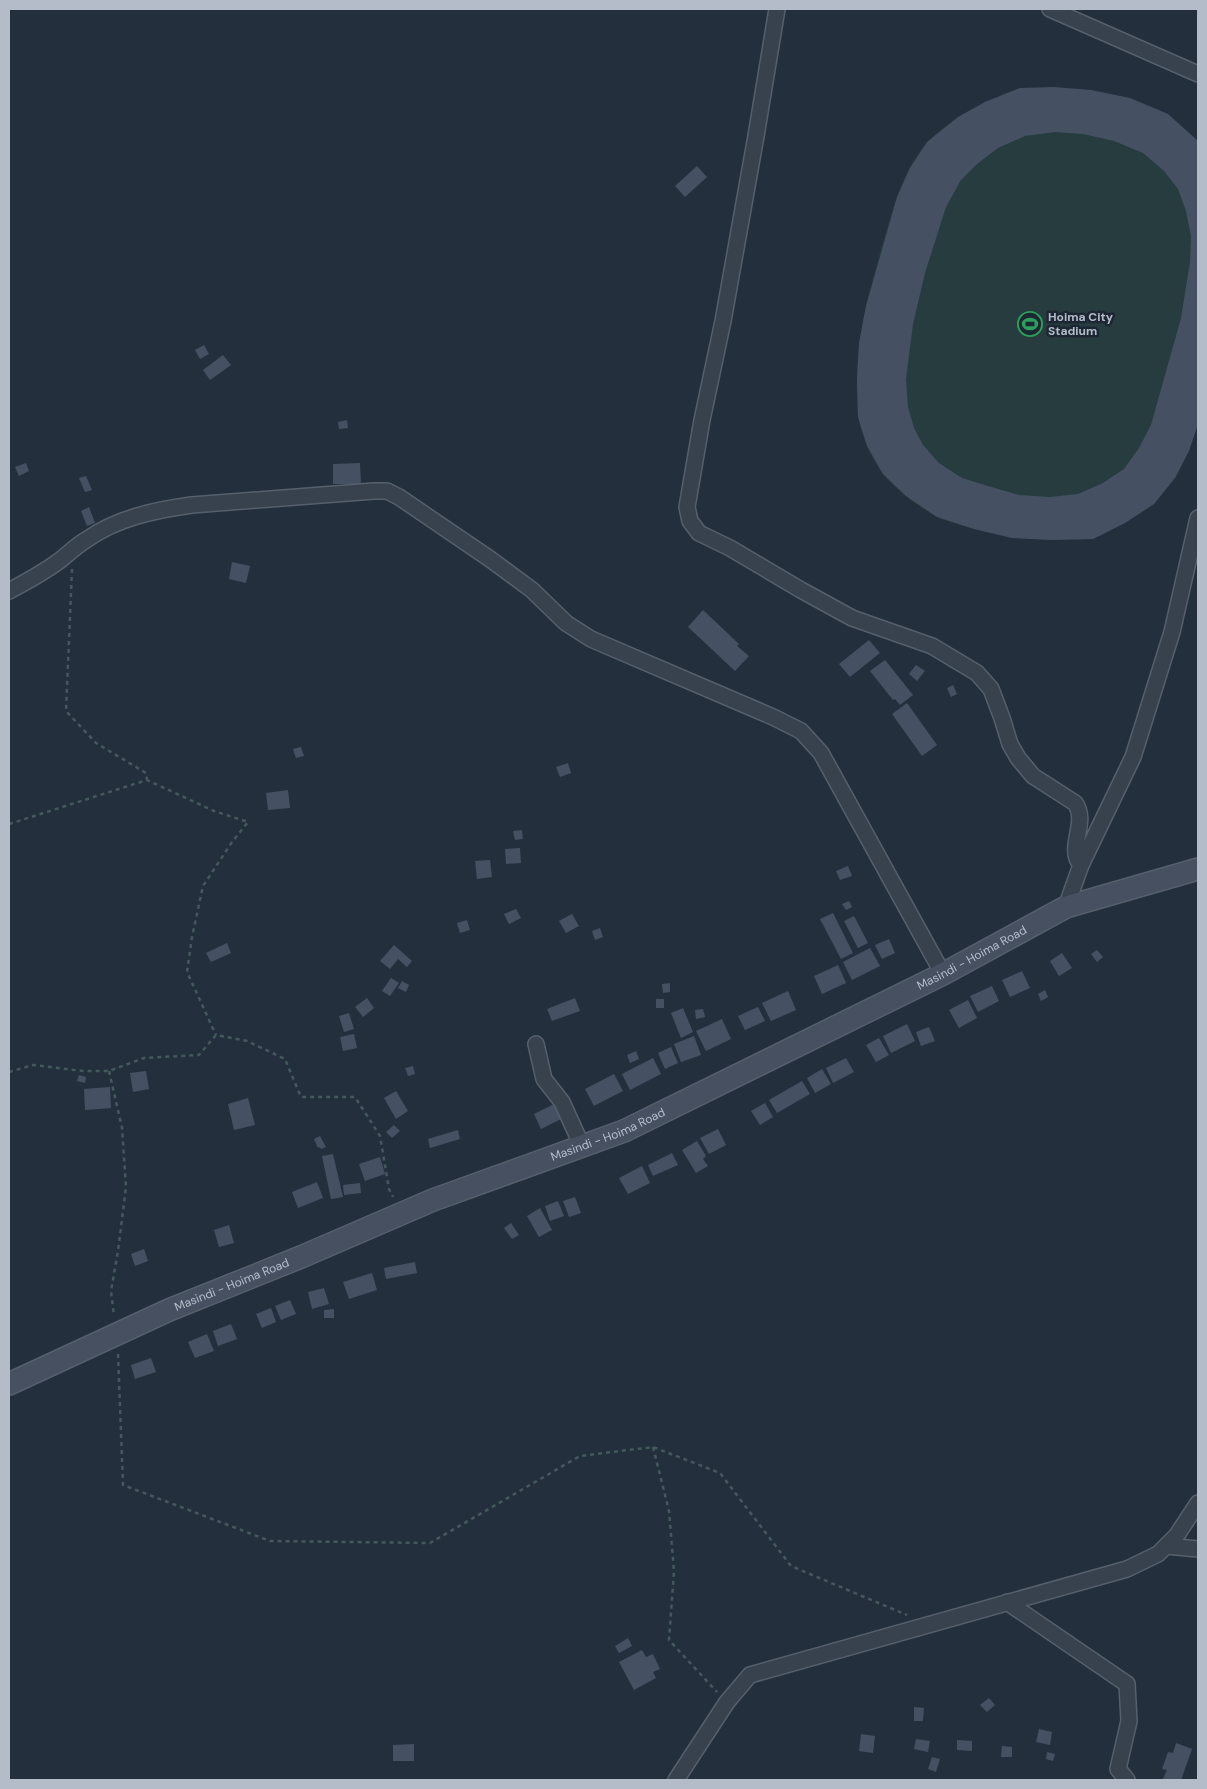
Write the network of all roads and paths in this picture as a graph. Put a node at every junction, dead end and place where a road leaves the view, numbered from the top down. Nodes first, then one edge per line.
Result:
1 (777, 9) edge
2 (1050, 9) edge
3 (1198, 74) edge
4 (1198, 518) edge
5 (73, 550) junction
6 (9, 591) edge
7 (147, 780) junction
8 (9, 824) edge
9 (1081, 865) junction
10 (1198, 869) edge
11 (1066, 907) junction
12 (943, 974) junction
13 (216, 1035) junction
14 (536, 1044) dead end
15 (109, 1071) junction
16 (9, 1072) edge
17 (582, 1146) junction
18 (401, 1214) junction
19 (117, 1334) junction
20 (9, 1384) edge
21 (653, 1447) junction
22 (1198, 1502) edge
23 (1166, 1546) junction
24 (1198, 1549) edge
25 (1007, 1602) junction
26 (929, 1624) junction
27 (727, 1702) junction
28 (676, 1780) edge
29 (1127, 1780) edge

1 - 9 street
2 - 3 street
4 - 9 street
5 - 6 street
5 - 7 path
5 - 12 street
7 - 8 path
7 - 13 path
9 - 11 street
10 - 11 main road, Masindi - Hoima Road
11 - 12 main road, Masindi - Hoima Road
12 - 17 main road, Masindi - Hoima Road
13 - 15 path
13 - 18 path
14 - 17 street
15 - 16 path
15 - 19 path
17 - 18 main road, Masindi - Hoima Road
18 - 19 main road, Masindi - Hoima Road
19 - 20 main road, Masindi - Hoima Road
19 - 21 path
21 - 26 path
21 - 27 path
22 - 23 street
23 - 24 street
23 - 25 street
25 - 26 street
25 - 29 street
26 - 27 street
27 - 28 street

